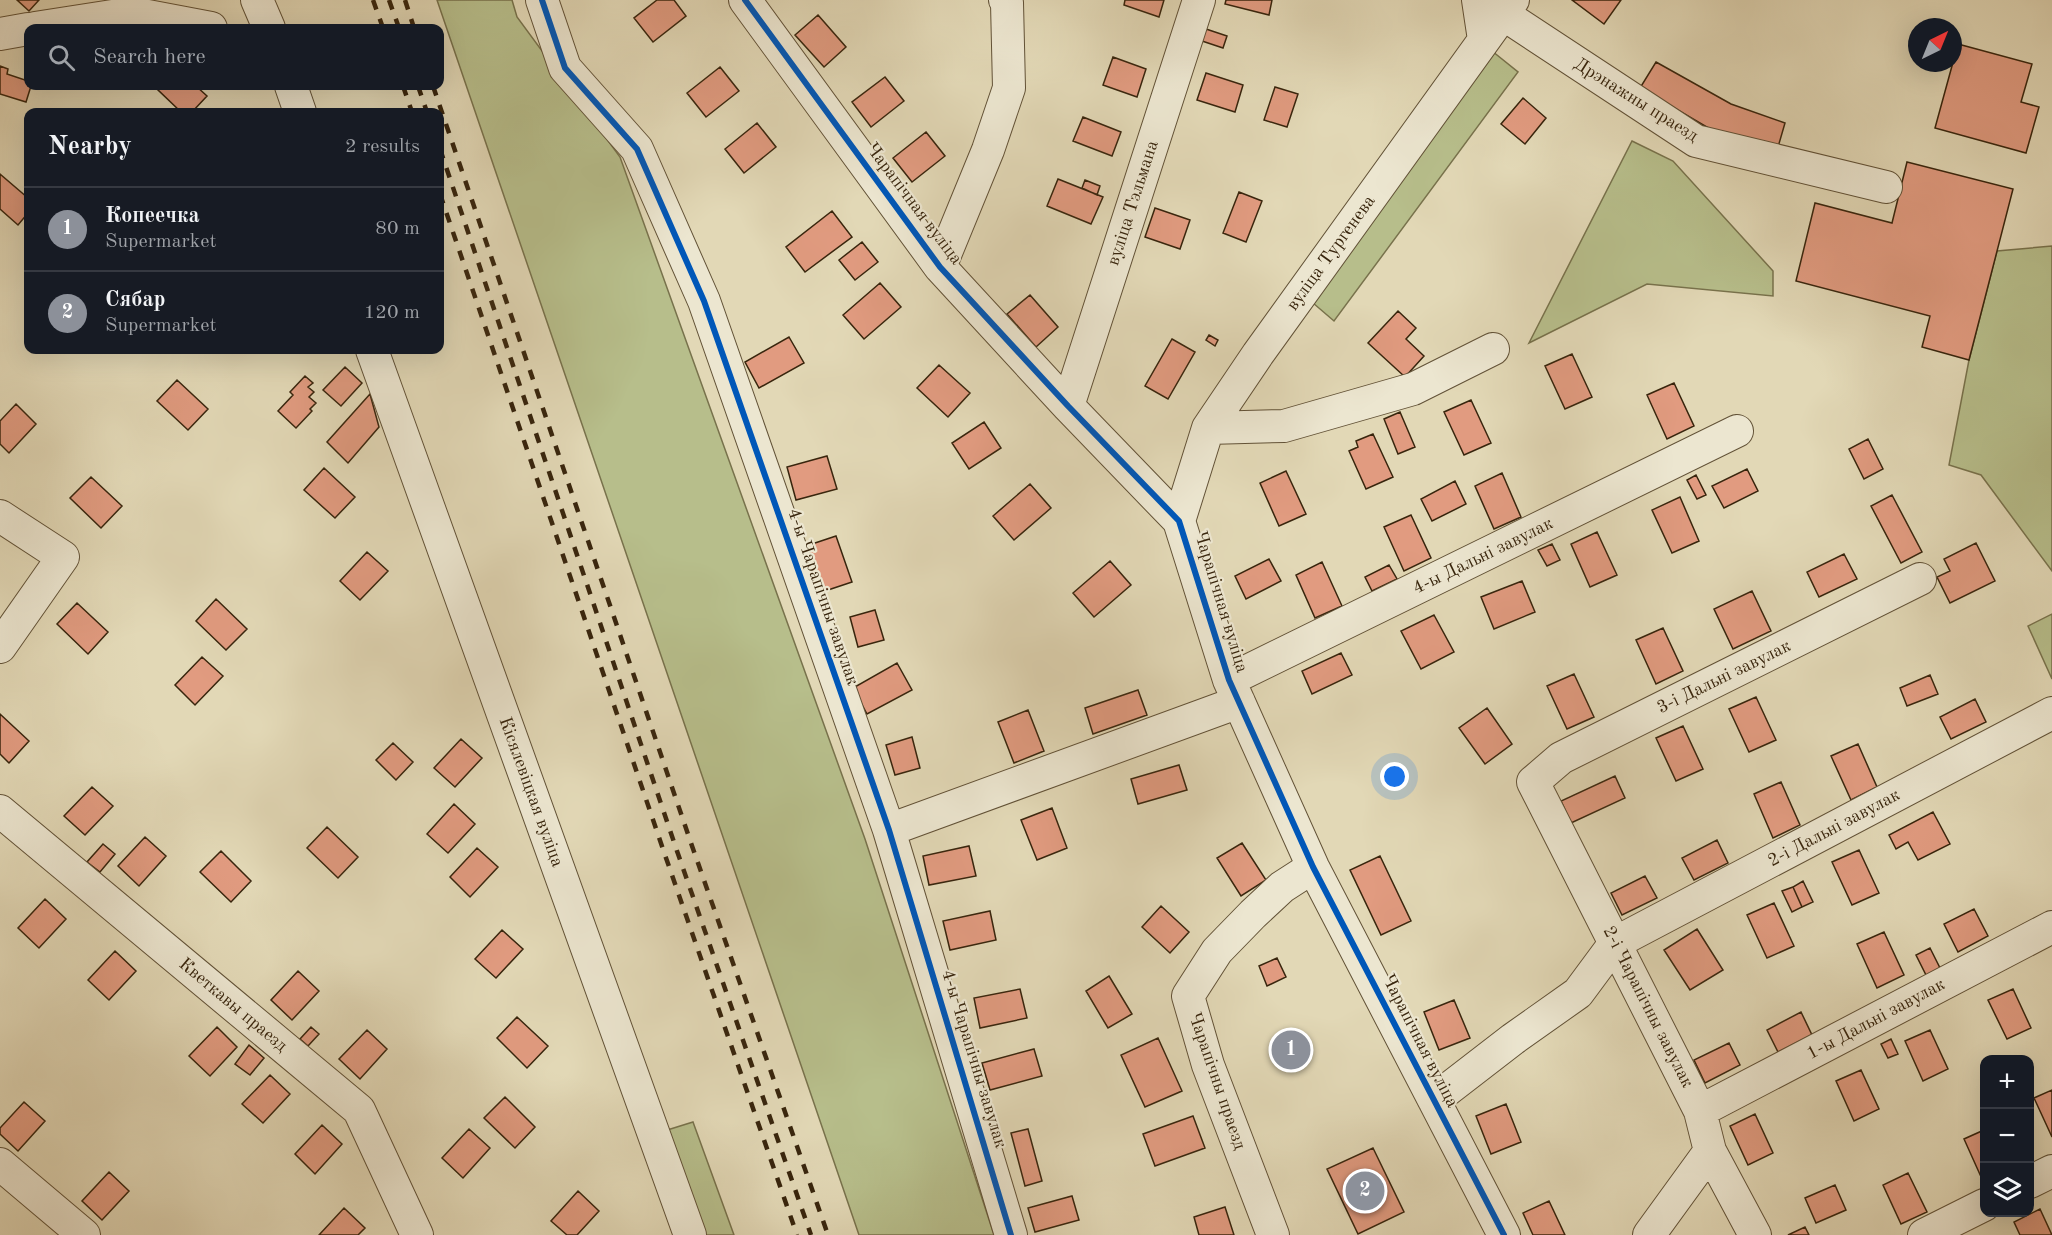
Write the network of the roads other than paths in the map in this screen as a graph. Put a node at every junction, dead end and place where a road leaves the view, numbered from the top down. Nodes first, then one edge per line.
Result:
1 (257, 0) edge
2 (542, 0) edge
3 (745, 0) edge
4 (1005, 0) edge
5 (1198, 0) edge
6 (1498, 5) edge
7 (61, 24) edge
8 (190, 24) edge
9 (267, 24) edge
10 (24, 31) edge
11 (0, 34) edge
12 (1886, 187) dead end
13 (940, 267) junction
14 (1493, 349) dead end
15 (373, 354) edge
16 (1068, 406) junction
17 (1208, 428) junction
18 (1737, 431) dead end
19 (0, 516) edge
20 (1179, 521) junction
21 (1920, 579) dead end
22 (0, 647) edge
23 (1234, 691) junction
24 (2052, 713) edge
25 (1533, 782) joint
26 (0, 811) edge
27 (889, 830) junction
28 (1313, 867) junction
29 (2052, 927) edge
30 (1615, 943) junction
31 (1434, 1100) junction
32 (1700, 1111) junction
33 (1710, 1151) junction
34 (0, 1164) edge
35 (2052, 1171) edge
36 (2034, 1180) edge
37 (1980, 1207) edge
38 (84, 1235) edge
39 (417, 1235) edge
40 (690, 1235) edge
41 (1011, 1235) edge
42 (1273, 1235) edge
43 (1504, 1235) edge
44 (1649, 1235) edge
45 (1755, 1235) edge
46 (1924, 1235) edge

1 - 9 street
2 - 27 street, 4-ы Чарапічны завулак
3 - 13 street, Чарапічная вуліца
4 - 13 street, Чарапічная вуліца
5 - 16 street, вуліца Тэльмана
6 - 12 street, Дрэнажны праезд
6 - 17 street, вуліца Тургенева
7 - 8 street
10 - 11 street
13 - 16 street, Чарапічная вуліца
14 - 17 street
15 - 40 street, Кісялевіцкая вуліца
16 - 20 street, Чарапічная вуліца
17 - 20 street, вуліца Тургенева
18 - 23 street, 4-ы Дальні завулак
19 - 22 street
20 - 23 street, Чарапічная вуліца
21 - 25 street, 3-і Дальні завулак
23 - 27 street
23 - 28 street, Чарапічная вуліца
24 - 30 street, 2-і Дальні завулак
25 - 30 street, 2-і Чарапічны завулак
26 - 39 street, Кветкавы праезд
27 - 41 street, 4-ы Чарапічны завулак
28 - 31 street, Чарапічная вуліца
28 - 42 street, Чарапічны праезд
29 - 32 street, 1-ы Дальні завулак
30 - 31 street
30 - 32 street, 2-і Чарапічны завулак
31 - 43 street, Чарапічная вуліца
32 - 33 street, 2-і Чарапічны завулак
33 - 44 street
33 - 45 street, 2-і Чарапічны завулак
34 - 38 street
35 - 36 street
37 - 46 street

